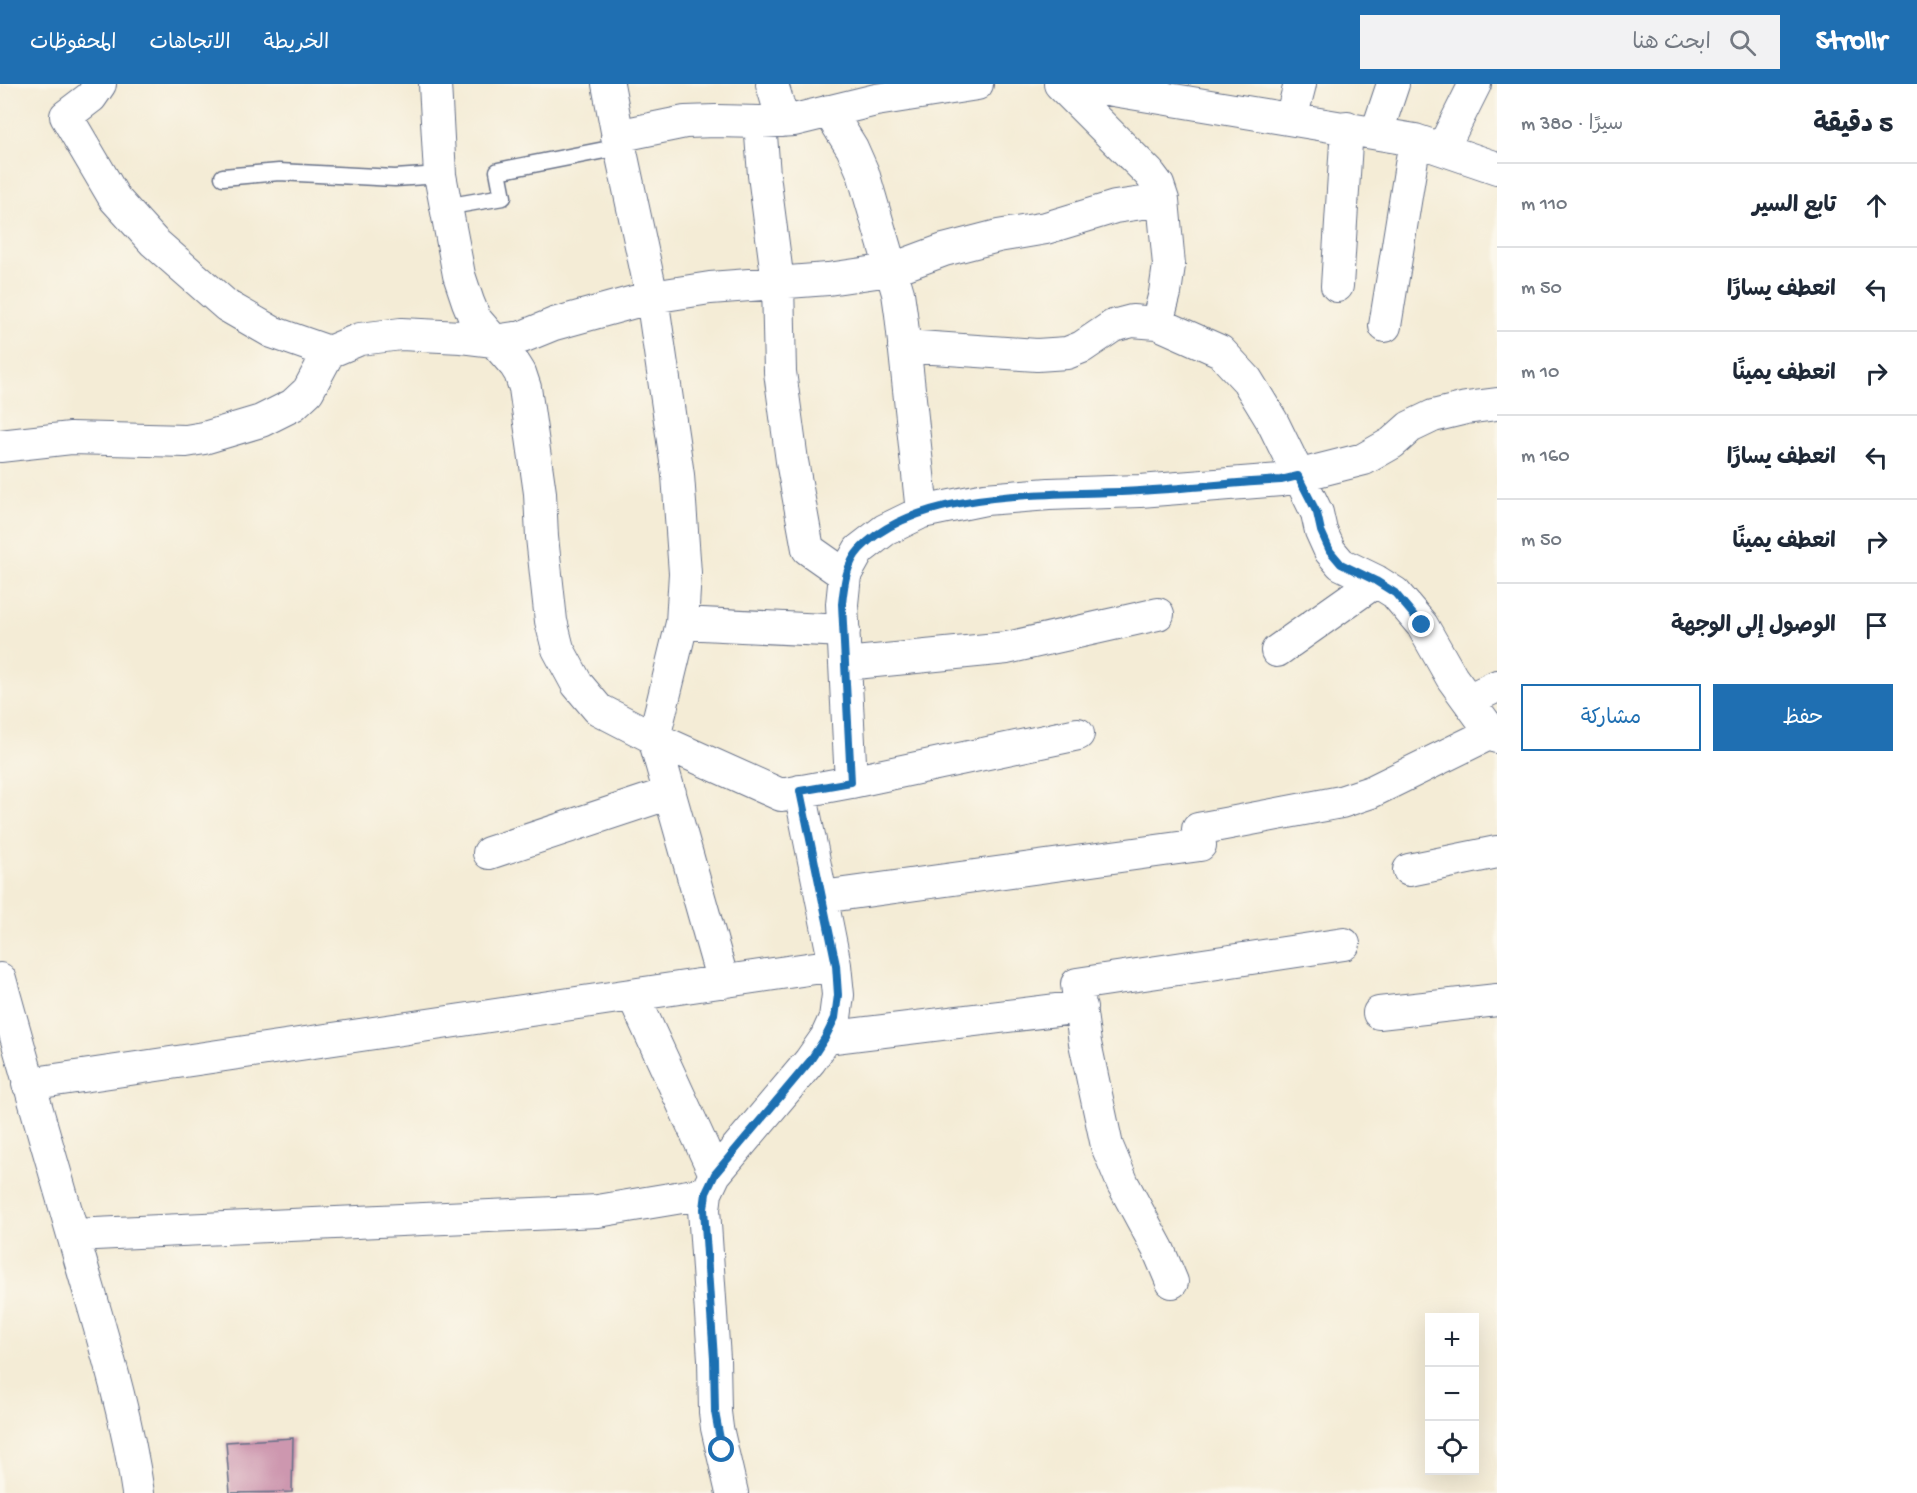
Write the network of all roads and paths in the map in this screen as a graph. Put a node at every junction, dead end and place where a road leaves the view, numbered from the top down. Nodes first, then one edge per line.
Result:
1 (100, 84) edge
2 (435, 84) edge
3 (608, 84) edge
4 (772, 84) edge
5 (977, 84) edge
6 (1060, 84) edge
7 (1077, 84) edge
8 (1300, 84) edge
9 (1393, 84) edge
10 (1475, 84) edge
11 (931, 87) edge
12 (1178, 93) edge
13 (829, 111) junction
14 (1291, 119) junction
15 (771, 122) junction
16 (1362, 130) junction
17 (619, 141) junction
18 (1429, 144) junction
19 (1497, 168) edge
20 (440, 175) junction
21 (223, 177) dead end
22 (1163, 200) junction
23 (445, 207) junction
24 (890, 270) junction
25 (778, 283) junction
26 (1337, 285) dead end
27 (652, 297) junction
28 (1156, 323) junction
29 (1385, 326) dead end
30 (494, 341) junction
31 (904, 346) junction
32 (329, 352) junction
33 (1497, 404) edge
34 (0, 446) edge
35 (1298, 476) junction
36 (922, 512) junction
37 (845, 575) junction
38 (1376, 581) junction
39 (1158, 614) dead end
40 (682, 623) junction
41 (844, 631) junction
42 (1277, 651) dead end
43 (845, 664) junction
44 (1497, 686) edge
45 (1468, 700) junction
46 (1078, 734) dead end
47 (1495, 735) edge
48 (654, 738) junction
49 (851, 782) junction
50 (800, 791) junction
51 (670, 793) junction
52 (489, 852) dead end
53 (1497, 852) edge
54 (1409, 870) dead end
55 (822, 897) junction
56 (1344, 944) dead end
57 (836, 965) junction
58 (0, 979) edge
59 (723, 982) junction
60 (633, 995) junction
61 (1497, 1000) edge
62 (1081, 1007) junction
63 (1379, 1013) dead end
64 (825, 1038) junction
65 (28, 1084) junction
66 (710, 1184) junction
67 (73, 1235) junction
68 (1172, 1282) dead end
69 (138, 1493) edge
70 (732, 1493) edge

1 - 32 street
2 - 20 street
3 - 17 street
4 - 15 street
5 - 11 street
6 - 22 street
7 - 12 street
8 - 14 street
9 - 16 street
10 - 18 street
11 - 13 street
12 - 14 street
13 - 15 street
13 - 24 street
14 - 16 street
15 - 17 street
15 - 25 street
16 - 18 street
16 - 26 street
17 - 23 lane
17 - 27 street
18 - 19 street
18 - 29 street
20 - 21 lane
20 - 23 street
22 - 24 street
22 - 28 street
23 - 30 street
24 - 25 street
24 - 31 street
25 - 27 street
25 - 37 street
27 - 30 street
27 - 40 street
28 - 31 street
28 - 35 street
30 - 32 street
30 - 48 street
31 - 36 street
32 - 34 street
33 - 35 street
35 - 36 street
35 - 38 street
36 - 37 street
37 - 41 street
38 - 42 street
38 - 45 street
39 - 43 street
40 - 41 street
40 - 48 street
41 - 43 street
43 - 49 street
44 - 45 street
45 - 47 street
46 - 49 street
47 - 55 street
48 - 50 street
48 - 51 street
49 - 50 street
50 - 55 street
51 - 52 street
51 - 59 street
53 - 54 street
55 - 57 street
56 - 62 street
57 - 59 street
57 - 64 street
58 - 65 street
59 - 60 street
60 - 65 street
60 - 66 street
61 - 63 street
62 - 64 street
62 - 68 street
64 - 66 street
65 - 67 street
66 - 67 street
66 - 70 street
67 - 69 street

